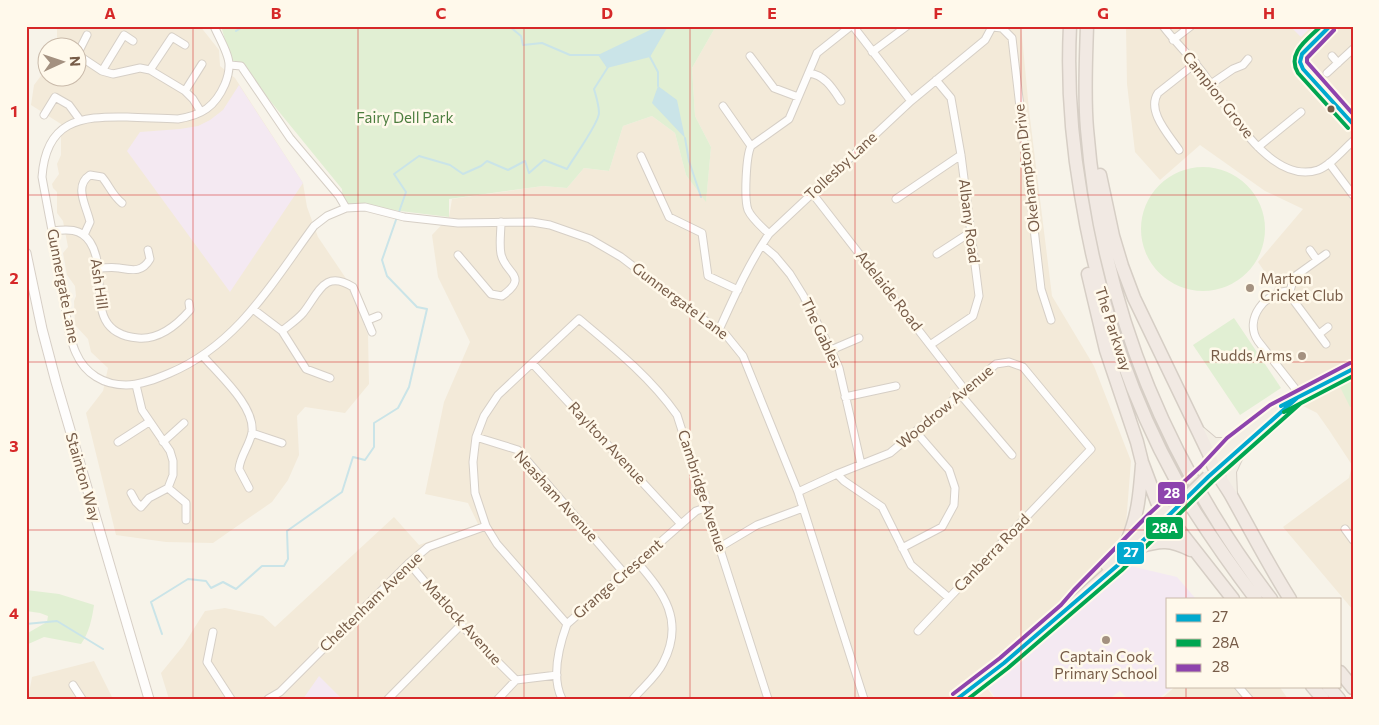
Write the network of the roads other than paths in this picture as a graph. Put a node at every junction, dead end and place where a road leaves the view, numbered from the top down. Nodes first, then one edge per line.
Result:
1 (214, 26) edge
2 (852, 26) edge
3 (907, 26) edge
4 (1070, 26) edge
5 (1087, 26) edge
6 (1163, 26) edge
7 (1191, 26) edge
8 (1330, 26) edge
9 (992, 27) edge
10 (87, 35) dead end
11 (86, 38) edge
12 (1173, 40) junction
13 (134, 41) dead end
14 (185, 45) dead end
15 (1086, 46) junction
16 (1353, 49) edge
17 (872, 52) junction
18 (750, 56) dead end
19 (1332, 56) dead end
20 (1248, 59) dead end
21 (88, 61) edge
22 (1196, 63) junction
23 (1338, 63) junction
24 (202, 64) dead end
25 (230, 65) junction
26 (150, 70) junction
27 (102, 71) junction
28 (809, 73) junction
29 (1327, 73) dead end
30 (936, 80) junction
31 (1212, 84) junction
32 (185, 91) junction
33 (798, 97) junction
34 (842, 101) dead end
35 (911, 101) junction
36 (723, 106) dead end
37 (201, 112) junction
38 (1301, 112) dead end
39 (44, 115) dead end
40 (80, 120) junction
41 (1353, 124) edge
42 (1071, 130) junction
43 (1353, 141) edge
44 (751, 146) junction
45 (1258, 146) junction
46 (1179, 150) dead end
47 (961, 155) junction
48 (641, 156) dead end
49 (1329, 163) junction
50 (812, 193) junction
51 (1352, 193) edge
52 (896, 199) dead end
53 (122, 203) dead end
54 (346, 208) junction
55 (501, 222) junction
56 (52, 231) junction
57 (971, 232) junction
58 (769, 234) junction
59 (84, 235) junction
60 (762, 245) junction
61 (148, 250) dead end
62 (1310, 250) dead end
63 (26, 253) edge
64 (937, 254) dead end
65 (1326, 254) dead end
66 (458, 255) dead end
67 (1317, 260) junction
68 (98, 268) junction
69 (738, 290) junction
70 (1290, 291) junction
71 (189, 303) dead end
72 (253, 309) junction
73 (378, 316) dead end
74 (368, 320) junction
75 (1050, 320) dead end
76 (1328, 327) dead end
77 (719, 330) junction
78 (282, 331) junction
79 (372, 332) dead end
80 (1319, 334) junction
81 (860, 338) dead end
82 (1326, 344) dead end
83 (930, 345) junction
84 (831, 350) junction
85 (203, 356) junction
86 (532, 363) junction
87 (1353, 369) edge
88 (330, 378) dead end
89 (136, 385) junction
90 (896, 386) dead end
91 (963, 392) junction
92 (845, 396) junction
93 (1299, 397) junction
94 (149, 422) junction
95 (184, 423) dead end
96 (1195, 426) junction
97 (916, 432) junction
98 (252, 433) junction
99 (476, 436) junction
100 (118, 442) dead end
101 (163, 442) junction
102 (1246, 442) junction
103 (282, 443) dead end
104 (1231, 443) junction
105 (1091, 449) joint
106 (1012, 455) dead end
107 (1142, 462) junction
108 (861, 464) junction
109 (1210, 470) junction
110 (837, 474) junction
111 (168, 488) junction
112 (249, 488) dead end
113 (798, 492) junction
114 (130, 493) dead end
115 (1232, 497) junction
116 (708, 507) junction
117 (804, 508) junction
118 (1168, 511) junction
119 (186, 520) dead end
120 (681, 524) junction
121 (486, 526) junction
122 (1345, 529) dead end
123 (1353, 540) edge
124 (720, 546) junction
125 (902, 548) junction
126 (1124, 548) junction
127 (1137, 548) junction
128 (1194, 551) junction
129 (637, 562) junction
130 (1115, 562) junction
131 (409, 563) junction
132 (624, 573) junction
133 (949, 598) junction
134 (1232, 598) edge
135 (1255, 598) edge
136 (1270, 598) edge
137 (1289, 598) edge
138 (461, 624) junction
139 (567, 624) junction
140 (918, 631) dead end
141 (213, 632) dead end
142 (1342, 674) edge
143 (557, 675) junction
144 (516, 680) junction
145 (73, 685) dead end
146 (1342, 687) edge
147 (1240, 688) edge
148 (1314, 688) edge
149 (1330, 688) edge
150 (1353, 688) edge
151 (82, 699) edge
152 (149, 699) edge
153 (231, 699) edge
154 (268, 699) edge
155 (388, 699) edge
156 (498, 699) edge
157 (562, 699) edge
158 (633, 699) edge
159 (768, 699) edge
160 (864, 699) edge
161 (957, 699) edge
162 (1249, 699) edge
163 (1323, 699) edge
164 (1339, 699) edge
165 (1352, 699) edge

1 - 25 street
2 - 17 street
2 - 28 street
3 - 17 street
4 - 42 highway, The Parkway
5 - 15 highway, The Parkway
6 - 12 street, Campion Grove
7 - 12 street
8 - 41 street
9 - 30 street, Tollesby Lane
9 - 75 street, Okehampton Drive
10 - 11 street
12 - 22 street, Campion Grove
13 - 27 street
14 - 26 street
15 - 96 highway
15 - 136 highway, The Parkway
16 - 23 street
17 - 35 street
18 - 33 street
19 - 23 street
20 - 31 street
21 - 27 street
22 - 31 street, Campion Grove
22 - 46 street
23 - 29 street
24 - 32 street
25 - 37 street, Gunnergate Lane
25 - 54 street
26 - 27 street
26 - 32 street
28 - 33 street
28 - 34 street
30 - 35 street, Tollesby Lane
30 - 47 street, Albany Road
31 - 45 street, Campion Grove
32 - 37 street
33 - 44 street
35 - 50 street, Tollesby Lane
36 - 44 street
37 - 40 street, Gunnergate Lane
38 - 45 street
39 - 40 street
40 - 56 street, Gunnergate Lane
42 - 107 highway
42 - 135 highway, The Parkway
43 - 49 street, Campion Grove
44 - 58 street
45 - 49 street, Campion Grove
47 - 52 street
47 - 57 street, Albany Road
48 - 69 street
49 - 51 street
50 - 58 street, Tollesby Lane
50 - 83 street, Adelaide Road
53 - 59 street
54 - 55 street, Gunnergate Lane
54 - 72 street, Gunnergate Lane
55 - 66 street
55 - 77 street, Gunnergate Lane
56 - 59 street
56 - 89 street, Gunnergate Lane
57 - 64 street
57 - 83 street, Albany Road
58 - 60 street, Tollesby Lane
59 - 68 street, Ash Hill
60 - 69 street, Tollesby Lane
60 - 84 street, The Gables
61 - 68 street
62 - 67 street
63 - 152 street, Stainton Way
65 - 67 street
67 - 70 street
68 - 71 street, Ash Hill
69 - 77 street, Tollesby Lane
70 - 80 street
70 - 93 street
72 - 78 street
72 - 85 street, Gunnergate Lane
73 - 74 street
74 - 78 street
74 - 79 street
76 - 80 street
77 - 113 street, Gunnergate Lane
78 - 88 street
80 - 82 street
81 - 84 street
83 - 91 street, Adelaide Road
84 - 92 street, The Gables
85 - 89 street, Gunnergate Lane
85 - 98 street
86 - 99 street
86 - 116 street, Cambridge Avenue
86 - 120 street, Raylton Avenue
87 - 93 main road
89 - 94 street
90 - 92 street
91 - 97 street, Woodrow Avenue
91 - 105 street, Woodrow Avenue
91 - 106 street, Adelaide Road
92 - 108 street, The Gables
93 - 102 main road
93 - 104 main road
94 - 100 street
94 - 101 street
95 - 101 street
96 - 104 main road
96 - 109 highway
97 - 108 street, Woodrow Avenue
97 - 125 street
98 - 103 street
98 - 112 street
99 - 121 street
99 - 132 street, Neasham Avenue
101 - 111 street
102 - 109 main road
102 - 115 main road
104 - 109 main road
105 - 133 street, Canberra Road
107 - 118 highway
107 - 126 highway
108 - 110 street, Woodrow Avenue
109 - 115 highway
109 - 118 highway
110 - 113 street, Woodrow Avenue
110 - 125 street, Canberra Road
111 - 114 street
111 - 119 street
113 - 117 street, Gunnergate Lane
115 - 137 highway
116 - 120 street, Grange Crescent
116 - 124 street, Cambridge Avenue
117 - 124 street
117 - 160 street, Gunnergate Lane
118 - 126 highway
118 - 127 highway
118 - 128 highway
120 - 129 street, Grange Crescent
121 - 131 street, Cheltenham Avenue
121 - 139 street
122 - 123 street
124 - 159 street, Cambridge Avenue
125 - 133 street, Canberra Road
126 - 130 highway
127 - 128 highway
127 - 130 highway
128 - 134 highway
129 - 132 street, Grange Crescent
129 - 158 street
130 - 161 highway
131 - 138 street, Matlock Avenue
131 - 154 street, Cheltenham Avenue
132 - 139 street, Grange Crescent
133 - 140 street
138 - 144 street, Matlock Avenue
138 - 155 street
139 - 143 street, Grange Crescent
141 - 153 street
142 - 150 highway
143 - 144 street
143 - 157 street, Grange Crescent
144 - 156 street
145 - 151 street
146 - 165 highway
147 - 162 street
148 - 163 highway
149 - 164 highway

